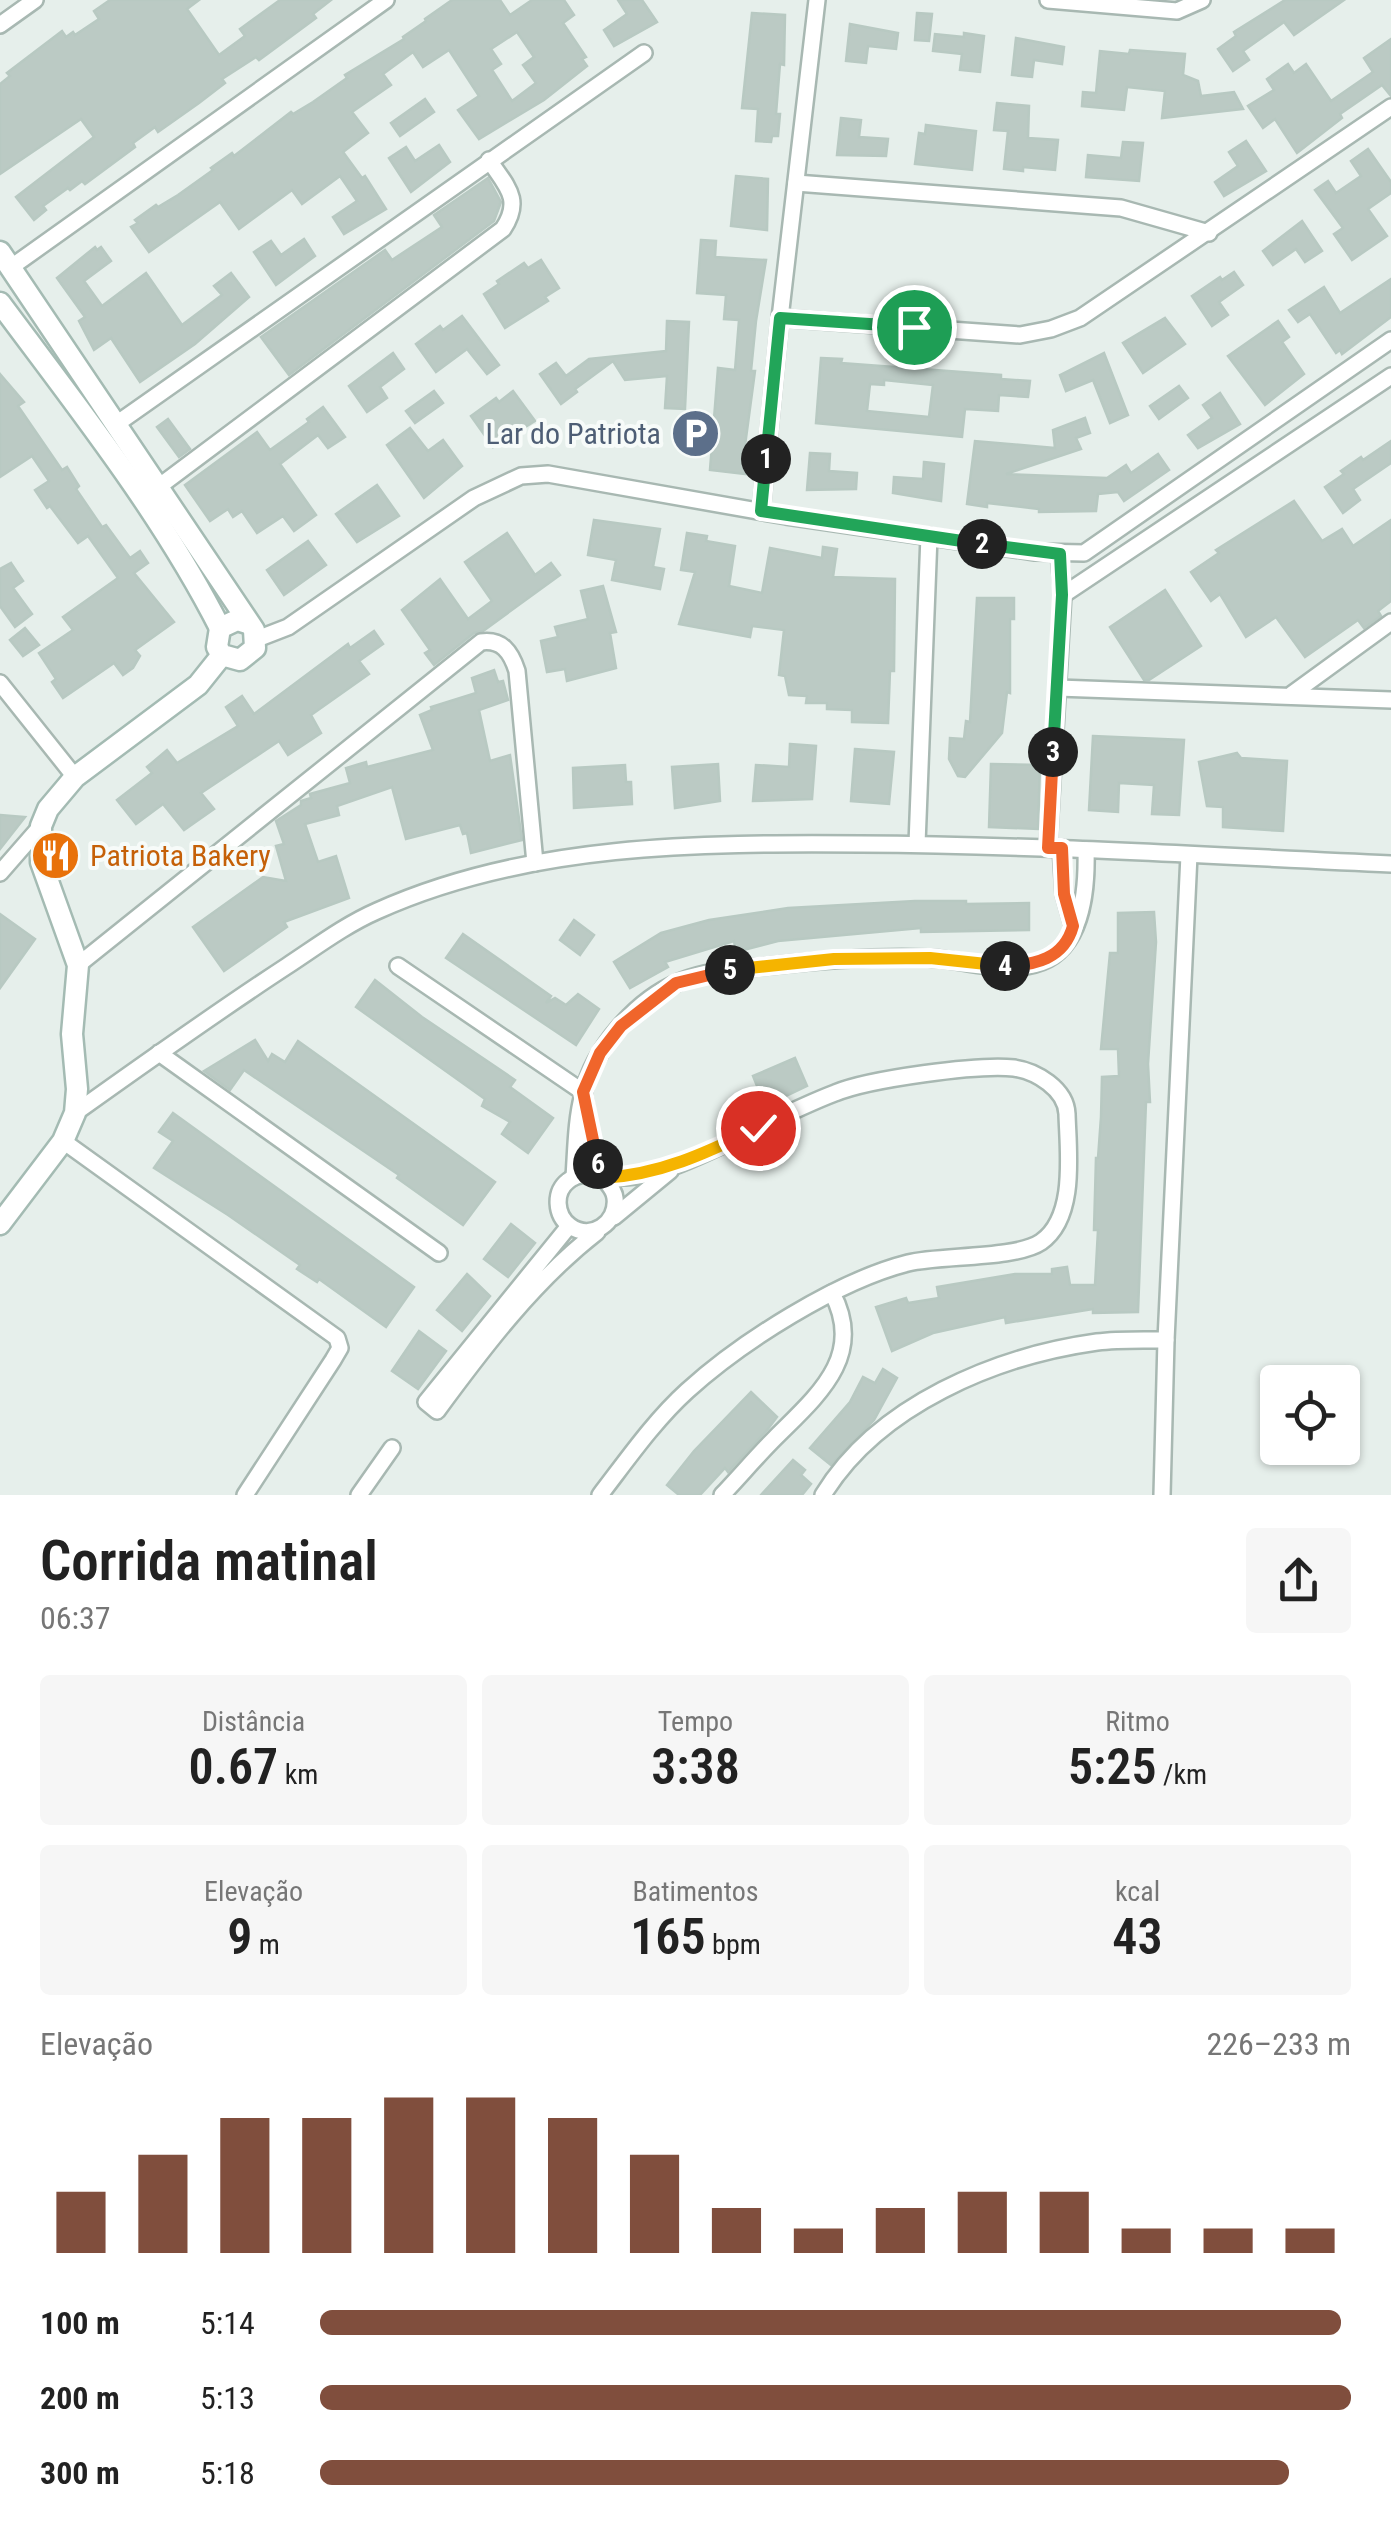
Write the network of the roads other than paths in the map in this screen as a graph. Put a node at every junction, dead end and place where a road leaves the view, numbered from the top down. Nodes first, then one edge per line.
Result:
1 (35, 0) edge
2 (386, 0) edge
3 (817, 0) edge
4 (1048, 0) edge
5 (1202, 0) edge
6 (0, 24) edge
7 (644, 52) dead end
8 (1391, 107) edge
9 (488, 160) junction
10 (796, 183) junction
11 (1209, 232) junction
12 (5, 260) edge
13 (0, 303) edge
14 (780, 318) junction
15 (1391, 340) edge
16 (1391, 376) edge
17 (115, 425) junction
18 (157, 488) junction
19 (761, 511) junction
20 (928, 536) junction
21 (1060, 554) junction
22 (1062, 595) junction
23 (1391, 622) edge
24 (220, 628) junction
25 (252, 631) junction
26 (222, 655) junction
27 (0, 683) edge
28 (1058, 688) junction
29 (1292, 694) junction
30 (1391, 700) edge
31 (75, 777) junction
32 (42, 826) junction
33 (917, 844) junction
34 (1055, 848) junction
35 (1086, 850) junction
36 (1189, 855) junction
37 (535, 863) junction
38 (1391, 864) edge
39 (0, 873) edge
40 (1073, 926) junction
41 (78, 965) junction
42 (398, 966) dead end
43 (159, 1054) junction
44 (583, 1092) junction
45 (75, 1112) junction
46 (64, 1141) junction
47 (677, 1166) junction
48 (574, 1177) junction
49 (602, 1178) junction
50 (608, 1223) junction
51 (0, 1224) edge
52 (569, 1226) junction
53 (439, 1253) dead end
54 (832, 1293) junction
55 (1166, 1340) junction
56 (392, 1448) dead end
57 (245, 1495) edge
58 (359, 1495) edge
59 (600, 1495) edge
60 (722, 1495) edge
61 (822, 1495) edge
62 (1162, 1495) edge

1 - 6 street
2 - 12 street
3 - 10 street
4 - 5 street
7 - 9 street
8 - 11 street
9 - 17 street
9 - 18 street
10 - 11 street
10 - 14 street
11 - 14 street
12 - 17 street
13 - 24 street
14 - 19 street
15 - 21 street
16 - 22 street
17 - 18 street
18 - 25 street
19 - 20 street
19 - 25 street
20 - 21 street
20 - 33 street
21 - 22 street
22 - 28 street
23 - 29 street
24 - 25 street
24 - 26 street
25 - 26 street
26 - 31 street
27 - 31 street
28 - 29 street
28 - 34 street
29 - 30 street
31 - 32 street
32 - 39 street
32 - 41 street
33 - 34 street
33 - 37 street
34 - 35 street
34 - 40 street
35 - 36 street
35 - 40 street
36 - 38 street
36 - 55 street
37 - 41 street
37 - 43 street
40 - 44 street
41 - 45 street
42 - 44 street
43 - 45 street
43 - 53 street
44 - 48 street
44 - 49 street
45 - 46 street
46 - 51 street
46 - 57 street
47 - 49 street
47 - 50 street
47 - 54 street
48 - 49 street
48 - 52 street
49 - 50 street
50 - 52 street
50 - 52 street
54 - 59 street
54 - 60 street
55 - 61 street
55 - 62 street
56 - 58 street

